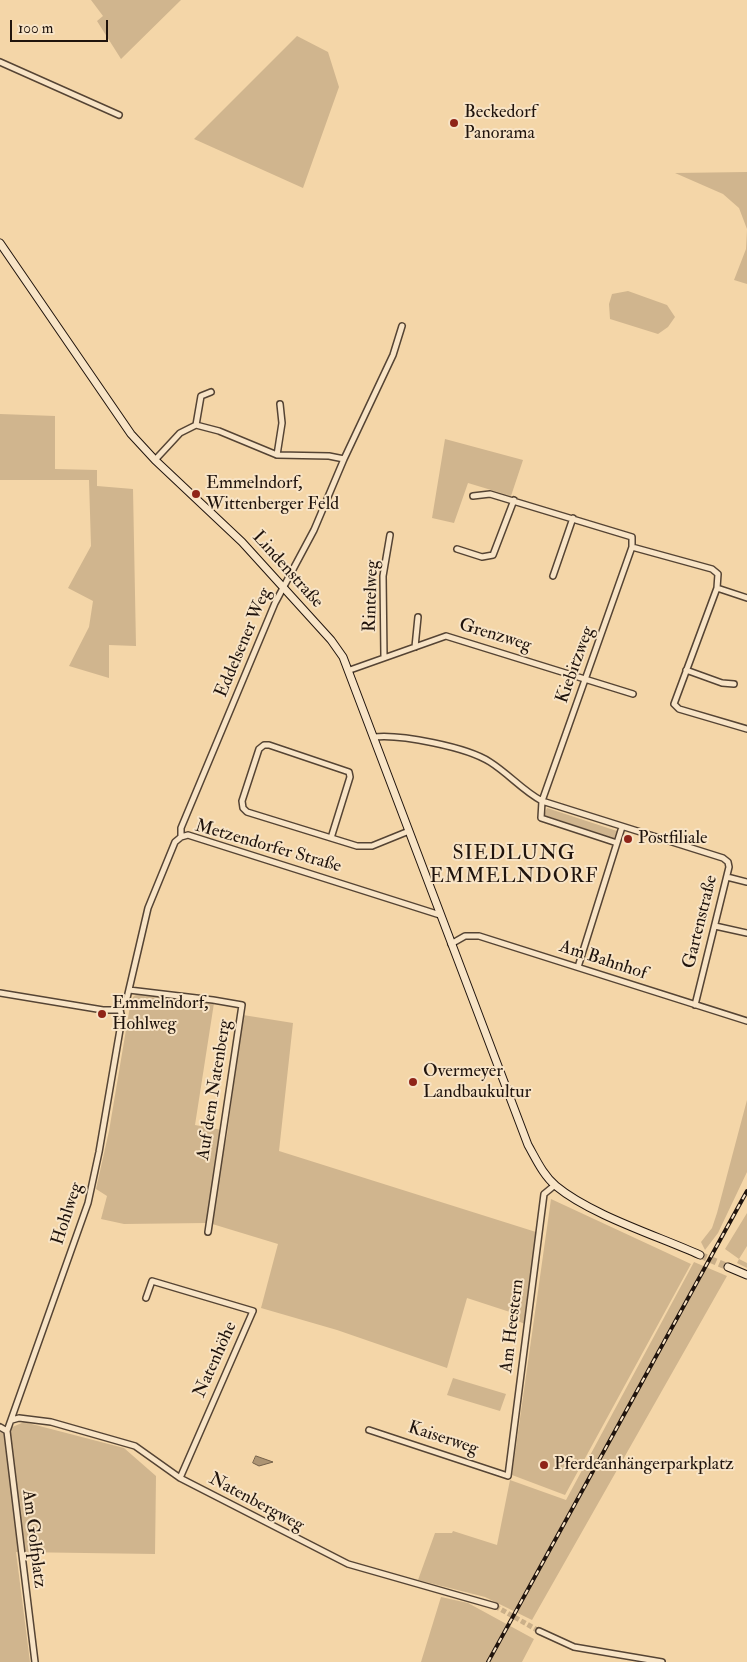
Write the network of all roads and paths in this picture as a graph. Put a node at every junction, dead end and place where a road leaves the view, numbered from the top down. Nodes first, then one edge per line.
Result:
1 (0, 62) edge
2 (119, 115) dead end
3 (0, 243) edge
4 (402, 326) dead end
5 (211, 392) dead end
6 (280, 404) dead end
7 (196, 425) junction
8 (277, 456) junction
9 (344, 459) junction
10 (155, 460) junction
11 (473, 496) dead end
12 (514, 500) junction
13 (573, 518) junction
14 (390, 535) dead end
15 (632, 547) junction
16 (457, 549) dead end
17 (553, 576) dead end
18 (283, 587) junction
19 (717, 588) junction
20 (747, 598) edge
21 (418, 617) dead end
22 (415, 647) junction
23 (384, 657) junction
24 (350, 670) junction
25 (686, 670) junction
26 (585, 678) junction
27 (734, 684) dead end
28 (633, 694) dead end
29 (747, 729) edge
30 (374, 737) junction
31 (542, 801) junction
32 (622, 827) junction
33 (409, 831) junction
34 (181, 837) junction
35 (331, 838) junction
36 (617, 842) junction
37 (727, 877) junction
38 (747, 882) edge
39 (440, 915) junction
40 (714, 926) junction
41 (747, 933) edge
42 (451, 944) junction
43 (578, 967) junction
44 (129, 990) junction
45 (0, 993) edge
46 (695, 1005) junction
47 (120, 1010) junction
48 (747, 1021) edge
49 (555, 1185) junction
50 (208, 1232) dead end
51 (700, 1255) tunnel mouth
52 (728, 1267) tunnel mouth
53 (747, 1275) edge
54 (146, 1298) dead end
55 (12, 1420) junction
56 (0, 1427) edge
57 (369, 1430) dead end
58 (7, 1431) junction
59 (508, 1476) joint
60 (180, 1478) junction
61 (494, 1606) tunnel mouth
62 (539, 1631) tunnel mouth
63 (35, 1662) edge
64 (662, 1662) edge

1 - 2 street
3 - 10 street, Lindenstraße
4 - 9 street, Eddelsener Weg
5 - 7 street
6 - 8 street
7 - 8 street
7 - 10 street
8 - 9 street
9 - 18 street, Eddelsener Weg
10 - 18 street, Lindenstraße
11 - 12 street
12 - 13 street
12 - 16 street
13 - 15 street, Kiebitzweg
13 - 17 street
14 - 23 street, Rintelweg
15 - 19 street
15 - 26 street, Kiebitzweg
18 - 24 street, Lindenstraße
18 - 34 street, Eddelsener Weg
19 - 20 street
19 - 25 street
21 - 22 street
22 - 23 street, Grenzweg
22 - 26 street, Grenzweg
23 - 24 street, Grenzweg
24 - 30 street, Lindenstraße
25 - 27 street
25 - 29 street
26 - 28 street, Grenzweg
26 - 31 street, Kiebitzweg
30 - 31 street, Gartenstraße
30 - 33 street, Lindenstraße
31 - 32 street, Gartenstraße
31 - 36 street
32 - 36 street
32 - 37 street, Gartenstraße
33 - 35 street
33 - 39 street, Lindenstraße
34 - 39 street, Metzendorfer Straße
34 - 44 street, Metzendorfer Straße
35 - 35 street
36 - 43 street
37 - 38 street
37 - 40 street, Gartenstraße
39 - 42 street, Lindenstraße
40 - 41 street
40 - 46 street, Gartenstraße
42 - 43 street, Am Bahnhof
42 - 49 street, Lindenstraße
43 - 46 street, Am Bahnhof
44 - 47 street, Metzendorfer Straße
44 - 50 street, Auf dem Natenberg
45 - 47 street
46 - 48 street, Am Bahnhof
47 - 55 street, Hohlweg
49 - 51 street
49 - 59 street, Am Heestern
52 - 53 street
54 - 60 street, Natenhöhe
55 - 58 street
55 - 60 street, Natenbergweg
56 - 58 street
57 - 59 street, Kaiserweg
58 - 63 street, Am Golfplatz
60 - 61 street, Natenbergweg
62 - 64 street

